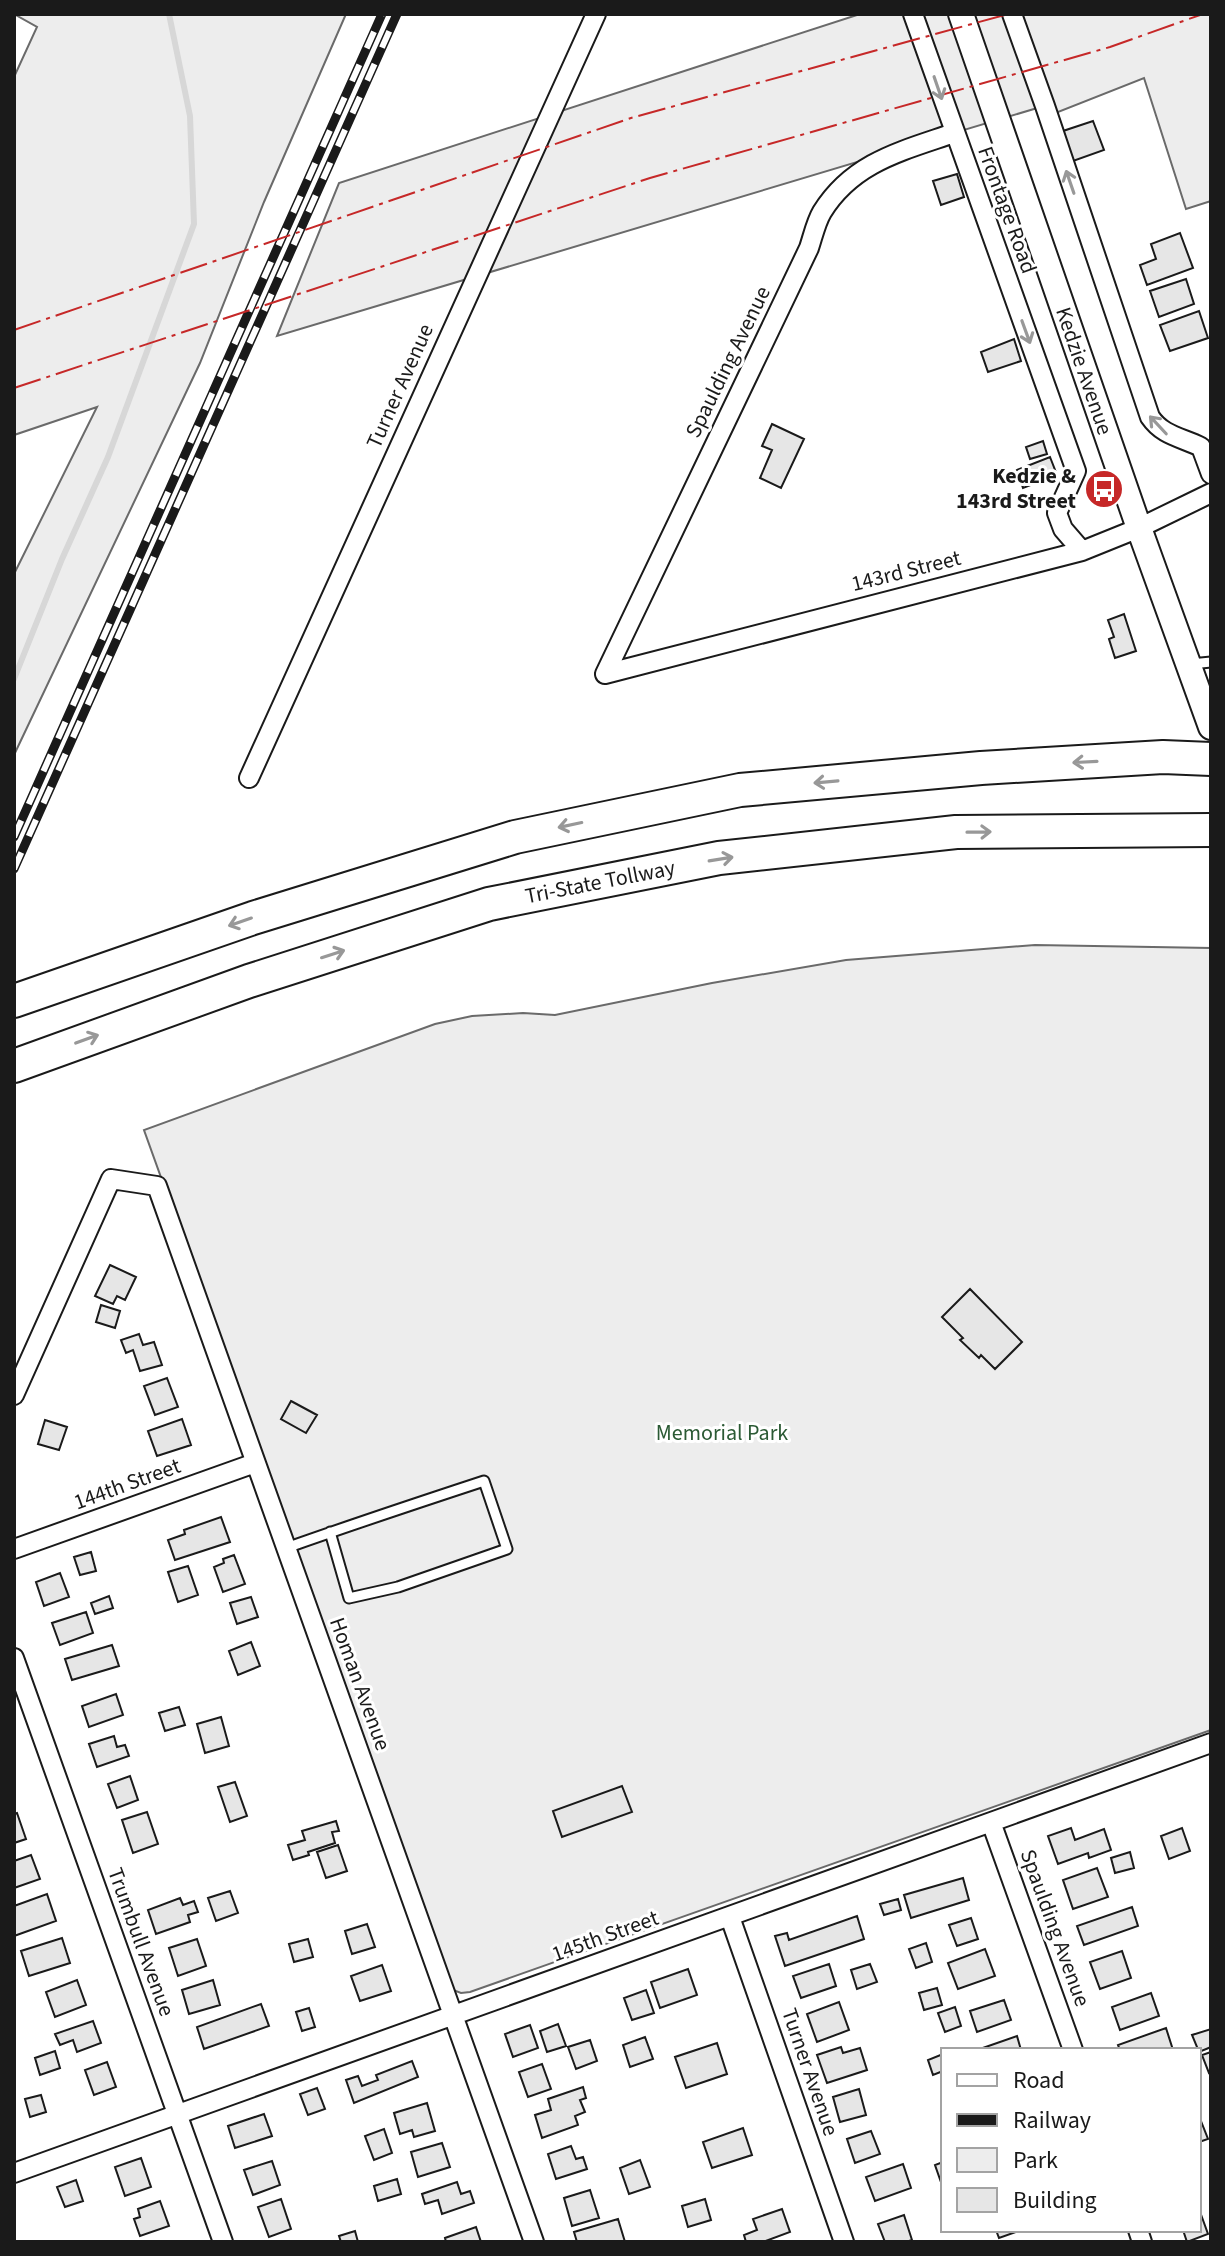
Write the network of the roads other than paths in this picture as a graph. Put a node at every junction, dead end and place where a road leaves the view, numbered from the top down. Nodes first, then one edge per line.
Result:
1 (596, 14) edge
2 (913, 14) edge
3 (961, 14) edge
4 (1012, 14) edge
5 (954, 133) junction
6 (1211, 474) edge
7 (1211, 493) edge
8 (1139, 528) junction
9 (1082, 551) junction
10 (1200, 663) edge
11 (605, 674) joint
12 (1211, 727) edge
13 (1211, 759) edge
14 (249, 778) dead end
15 (1200, 830) edge
16 (22, 998) edge
17 (14, 1066) edge
18 (14, 1395) edge
19 (255, 1463) junction
20 (330, 1532) junction
21 (286, 1548) junction
22 (14, 1549) edge
23 (14, 1658) edge
24 (1211, 1743) edge
25 (991, 1822) junction
26 (730, 1917) junction
27 (453, 2016) junction
28 (1072, 2048) edge
29 (178, 2115) junction
30 (14, 2173) edge
31 (223, 2242) edge
32 (534, 2242) edge
33 (844, 2242) edge

1 - 14 street, Turner Avenue
2 -> 5 street, Frontage Road
3 - 8 main road, Kedzie Avenue
6 -> 4 street
5 -> 9 street, Frontage Road
5 - 11 street, Spaulding Avenue
7 - 8 street, 143rd Street
8 - 9 street, 143rd Street
8 - 10 main road, Kedzie Avenue
9 - 11 street, 143rd Street
10 - 12 main road, Kedzie Avenue
13 -> 16 highway
17 -> 15 highway, Tri-State Tollway
18 - 19 street, Homan Avenue
19 - 21 street, Homan Avenue
19 - 22 street, 144th Street
20 - 20 lane
20 - 21 lane
21 - 27 street, Homan Avenue
23 - 29 street, Trumbull Avenue
24 - 25 street, 145th Street
25 - 26 street, 145th Street
25 - 28 street, Spaulding Avenue
26 - 27 street, 145th Street
26 - 33 street, Turner Avenue
27 - 29 street, 145th Street
27 - 32 street, Homan Avenue
29 - 30 street, 145th Street
29 - 31 street, Trumbull Avenue

